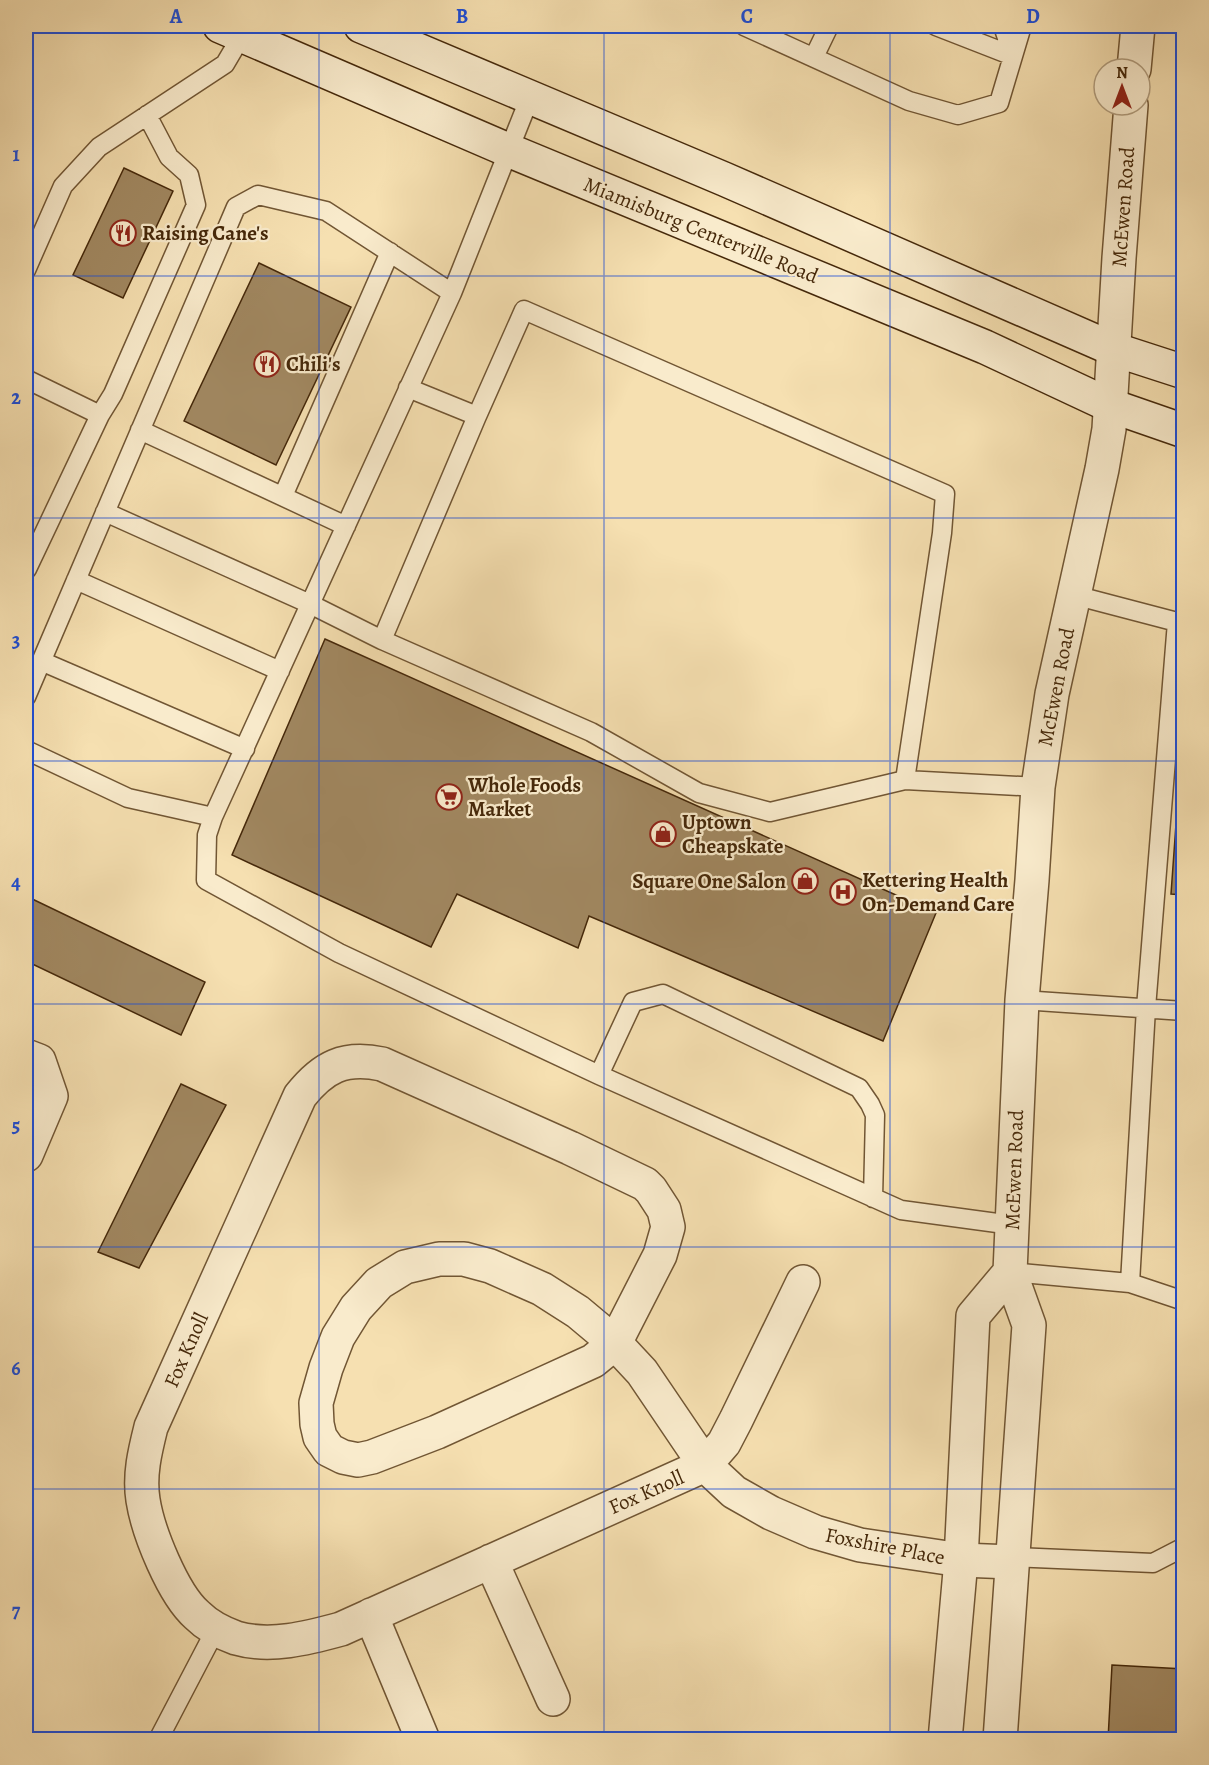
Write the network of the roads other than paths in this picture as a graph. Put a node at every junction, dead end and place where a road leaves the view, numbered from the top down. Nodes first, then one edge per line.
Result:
1 (361, 26) edge
2 (744, 26) edge
3 (829, 26) edge
4 (936, 26) edge
5 (1003, 26) edge
6 (1022, 26) edge
7 (1138, 26) edge
8 (237, 29) edge
9 (1013, 56) junction
10 (814, 57) junction
11 (1135, 57) edge
12 (530, 97) junction
13 (147, 115) junction
14 (1130, 117) edge
15 (508, 150) junction
16 (390, 252) junction
17 (26, 270) edge
18 (452, 293) junction
19 (1113, 349) junction
20 (1184, 372) edge
21 (26, 379) edge
22 (408, 388) junction
23 (1109, 405) junction
24 (100, 415) junction
25 (477, 416) junction
26 (140, 430) junction
27 (1184, 431) edge
28 (283, 496) junction
29 (105, 512) junction
30 (346, 526) junction
31 (26, 569) edge
32 (76, 580) junction
33 (1074, 595) junction
34 (310, 604) junction
35 (1180, 623) edge
36 (382, 640) junction
37 (41, 661) junction
38 (280, 671) junction
39 (26, 697) edge
40 (244, 748) junction
41 (26, 750) edge
42 (905, 780) junction
43 (1038, 787) junction
44 (213, 817) junction
45 (1022, 1000) junction
46 (1146, 1008) junction
47 (1184, 1011) edge
48 (26, 1056) edge
49 (599, 1075) junction
50 (26, 1155) edge
51 (873, 1198) junction
52 (1012, 1225) junction
53 (1010, 1272) junction
54 (803, 1282) dead end
55 (1130, 1283) junction
56 (1184, 1302) edge
57 (615, 1343) junction
58 (705, 1465) junction
59 (1184, 1547) edge
60 (1013, 1559) junction
61 (961, 1560) junction
62 (491, 1562) junction
63 (371, 1616) junction
64 (216, 1629) junction
65 (554, 1699) dead end
66 (158, 1740) edge
67 (423, 1740) edge
68 (945, 1740) edge
69 (1000, 1740) edge

1 - 12 street
2 - 10 lane
3 - 10 lane
4 - 9 lane
5 - 9 lane
6 - 9 lane
7 - 11 street
8 - 13 lane
8 - 15 street, Miamisburg Centerville Road
9 - 10 lane
12 - 15 lane
12 - 19 street
13 - 17 lane
13 - 24 lane
14 - 19 street, McEwen Road
15 - 18 lane
15 - 23 street, Miamisburg Centerville Road
16 - 18 lane
16 - 26 lane
16 - 28 lane
18 - 22 lane
19 - 20 street
19 - 23 street, McEwen Road
21 - 24 lane
22 - 25 lane
22 - 30 lane
23 - 27 street, Miamisburg Centerville Road
23 - 33 street, McEwen Road
24 - 31 lane
25 - 36 lane
25 - 42 lane
26 - 28 lane
26 - 29 lane
28 - 30 lane
29 - 32 lane
29 - 34 lane
30 - 34 lane
32 - 37 lane
32 - 38 lane
33 - 35 lane
33 - 43 street, McEwen Road
34 - 36 lane
34 - 38 lane
35 - 46 lane
36 - 42 lane
37 - 39 lane
37 - 40 lane
38 - 40 lane
40 - 44 lane
41 - 44 lane
42 - 43 lane
43 - 45 street, McEwen Road
44 - 49 lane
45 - 46 lane
45 - 52 street, McEwen Road
46 - 47 lane
46 - 55 lane
48 - 50 street
49 - 51 lane
49 - 51 lane
51 - 52 lane
52 - 53 street, McEwen Road
53 - 55 lane
53 - 60 street, McEwen Road
53 - 61 street
54 - 58 street, Fox Knoll
55 - 56 lane
57 - 57 street, Fox Knoll
57 - 58 street, Fox Knoll
57 - 64 street, Fox Knoll
58 - 61 street, Foxshire Place
58 - 62 street, Fox Knoll
59 - 60 lane
60 - 61 street, Foxshire Place
60 - 69 street, McEwen Road
61 - 68 street
62 - 63 street, Fox Knoll
62 - 65 street
63 - 64 street, Fox Knoll
63 - 67 street
64 - 66 lane

